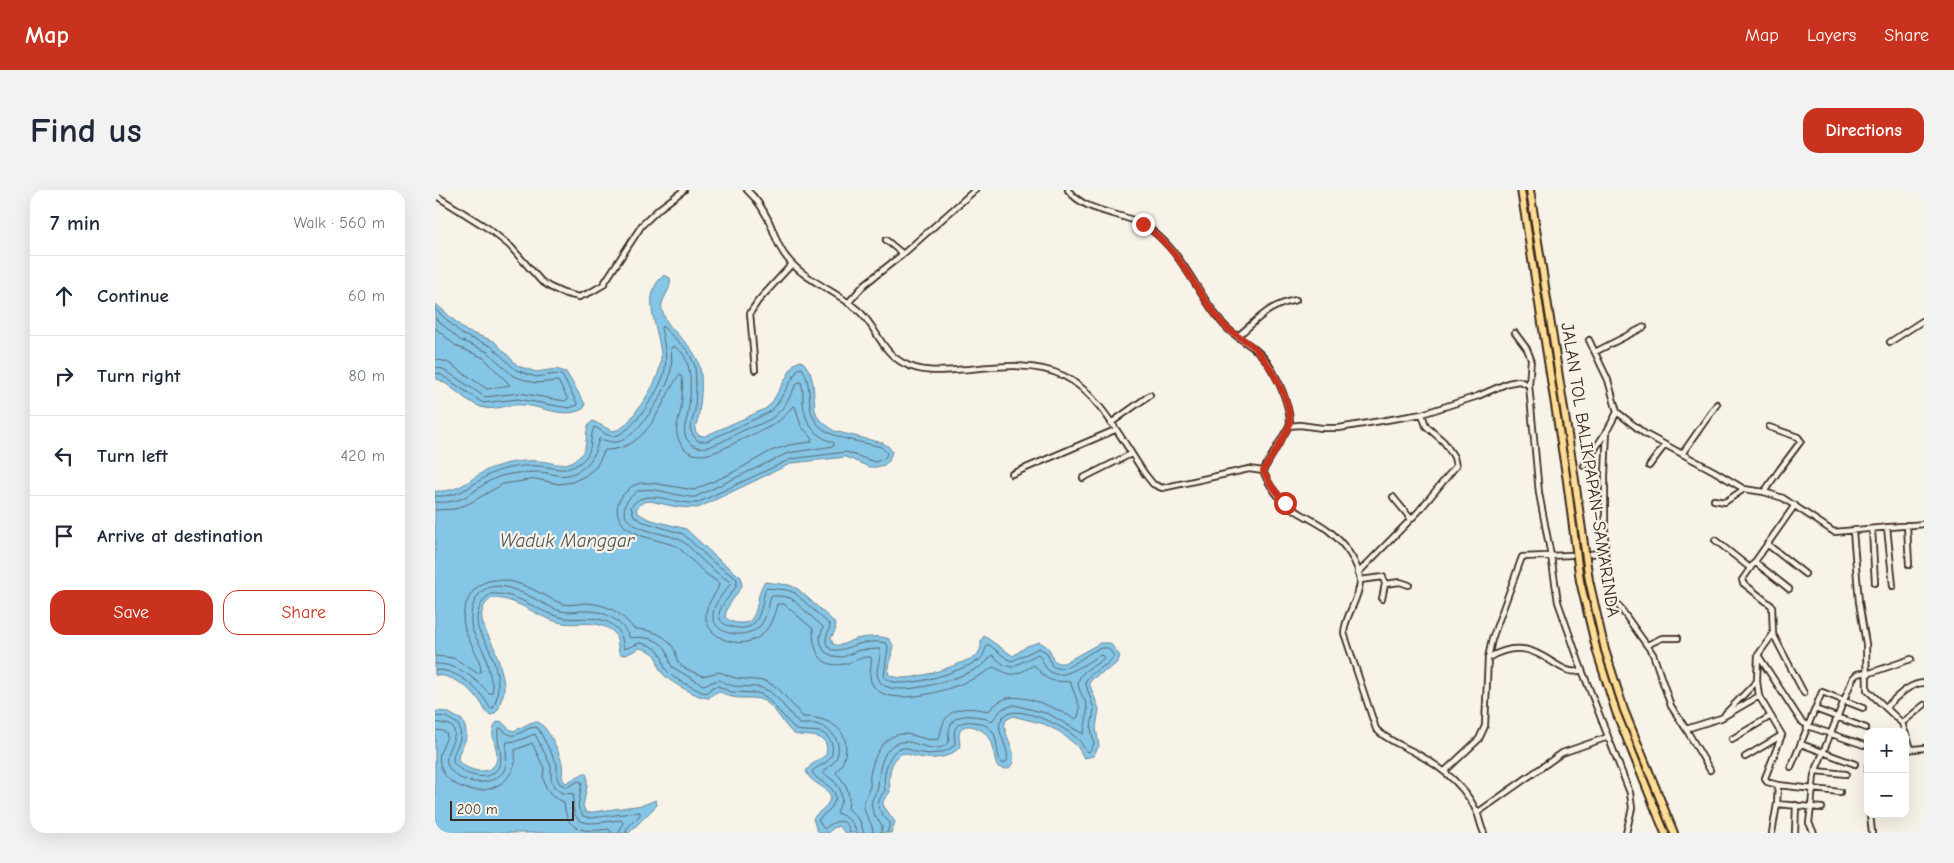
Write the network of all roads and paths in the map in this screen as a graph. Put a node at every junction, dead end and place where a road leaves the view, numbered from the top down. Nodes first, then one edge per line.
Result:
1 (684, 190) edge
2 (747, 190) edge
3 (975, 190) edge
4 (1068, 190) edge
5 (1521, 190) edge
6 (1529, 190) edge
7 (435, 195) edge
8 (886, 240) dead end
9 (903, 254) junction
10 (793, 264) junction
11 (1296, 300) dead end
12 (849, 303) junction
13 (1924, 320) edge
14 (1644, 327) dead end
15 (1515, 333) dead end
16 (1239, 336) junction
17 (1589, 340) dead end
18 (1890, 342) dead end
19 (1595, 352) junction
20 (755, 370) dead end
21 (1529, 385) junction
22 (1150, 395) dead end
23 (1717, 404) dead end
24 (1617, 412) junction
25 (1422, 414) junction
26 (1111, 423) junction
27 (1289, 426) junction
28 (1769, 427) dead end
29 (1115, 430) junction
30 (1607, 431) junction
31 (1665, 445) junction
32 (1131, 454) junction
33 (1682, 454) junction
34 (1584, 466) dead end
35 (1649, 466) dead end
36 (1263, 471) junction
37 (1012, 474) dead end
38 (1083, 478) dead end
39 (1744, 488) junction
40 (1765, 492) junction
41 (1393, 496) dead end
42 (1714, 500) dead end
43 (1795, 505) junction
44 (1411, 519) junction
45 (1907, 524) junction
46 (1924, 524) edge
47 (1887, 527) junction
48 (1873, 529) junction
49 (1853, 531) junction
50 (1715, 540) dead end
51 (1767, 544) junction
52 (1605, 552) junction
53 (1591, 554) dead end
54 (1571, 555) dead end
55 (1551, 556) junction
56 (1755, 562) junction
57 (1909, 565) dead end
58 (1751, 568) junction
59 (1358, 573) junction
60 (1805, 574) dead end
61 (1360, 580) junction
62 (1875, 583) dead end
63 (1385, 584) junction
64 (1409, 585) dead end
65 (1893, 586) dead end
66 (1789, 589) dead end
67 (1382, 599) dead end
68 (1773, 634) junction
69 (1678, 638) dead end
70 (1647, 645) junction
71 (1758, 654) junction
72 (1488, 658) junction
73 (1911, 659) dead end
74 (1582, 670) junction
75 (1867, 673) junction
76 (1757, 681) junction
77 (1924, 683) edge
78 (1805, 693) dead end
79 (1759, 696) junction
80 (1845, 700) junction
81 (1924, 705) edge
82 (1886, 707) junction
83 (1863, 708) dead end
84 (1815, 709) junction
85 (1771, 716) junction
86 (1838, 716) junction
87 (1721, 718) junction
88 (1902, 723) junction
89 (1808, 726) junction
90 (1866, 728) dead end
91 (1904, 728) edge
92 (1686, 729) junction
93 (1831, 734) junction
94 (1782, 735) junction
95 (1608, 737) junction
96 (1732, 738) dead end
97 (1909, 743) edge
98 (1801, 744) junction
99 (1864, 745) dead end
100 (1911, 748) joint
101 (1924, 748) edge
102 (1824, 752) junction
103 (1745, 757) dead end
104 (1855, 764) dead end
105 (1791, 767) dead end
106 (1710, 770) dead end
107 (1445, 771) junction
108 (1816, 771) junction
109 (1846, 774) dead end
110 (1778, 785) junction
111 (1813, 788) junction
112 (1840, 792) dead end
113 (1777, 804) junction
114 (1795, 805) junction
115 (1811, 806) junction
116 (1822, 808) dead end
117 (1477, 814) junction
118 (1870, 818) edge
119 (1484, 833) edge
120 (1626, 833) edge
121 (1665, 833) edge
122 (1674, 833) edge
123 (1772, 833) edge
124 (1795, 833) edge
125 (1814, 833) edge
126 (1872, 833) edge

1 - 7 street
2 - 10 street
3 - 9 street
4 - 16 street
5 - 121 highway, JALAN TOL BALIKPAPAN–SAMARINDA
6 - 122 highway, JALAN TOL BALIKPAPAN–SAMARINDA
8 - 9 street
9 - 12 street
10 - 12 street
10 - 20 street
11 - 16 street
12 - 26 street
13 - 18 street
14 - 19 street
15 - 21 street
16 - 27 street
17 - 19 street
19 - 24 street
21 - 25 street
21 - 55 street
22 - 26 street
23 - 33 street
24 - 30 street
24 - 31 street
25 - 27 street
25 - 44 street
26 - 29 street
27 - 36 street
28 - 40 street
29 - 32 street
29 - 37 street
30 - 34 street
30 - 52 street
31 - 33 street
31 - 35 street
32 - 36 street
32 - 38 street
33 - 39 street
36 - 59 street
39 - 40 street
39 - 42 street
40 - 43 street
41 - 44 street
43 - 49 street
43 - 51 street
44 - 59 street
45 - 46 street
45 - 47 street
45 - 57 street
47 - 48 street
47 - 65 street
48 - 49 street
48 - 62 street
49 - 75 street
50 - 58 street
51 - 56 street
51 - 60 street
52 - 53 street
52 - 70 street
54 - 55 street
55 - 72 street
55 - 74 street
56 - 58 street
56 - 66 street
58 - 68 street
59 - 61 street
61 - 63 street
61 - 107 street
63 - 64 street
63 - 67 street
68 - 71 street
68 - 78 street
69 - 70 street
70 - 92 street
71 - 76 street
71 - 89 street
72 - 74 street
72 - 107 street
73 - 75 street
74 - 95 street
75 - 80 street
75 - 82 street
76 - 79 street
76 - 87 street
77 - 82 street
79 - 85 street
79 - 87 street
80 - 83 street
80 - 84 street
80 - 86 street
81 - 88 street
82 - 88 street
84 - 86 street
84 - 89 street
85 - 94 street
85 - 96 street
86 - 90 street
86 - 93 street
87 - 92 street
88 - 91 street
89 - 93 street
89 - 98 street
92 - 106 street
93 - 99 street
93 - 102 street
94 - 103 street
94 - 110 street
95 - 117 street
95 - 120 street
97 - 100 street
98 - 102 street
98 - 105 street
100 - 101 street
102 - 104 street
102 - 108 street
107 - 117 street
108 - 109 street
108 - 111 street
110 - 111 street
110 - 113 street
111 - 112 street
111 - 115 street
113 - 114 street
113 - 123 street
114 - 115 street
114 - 124 street
115 - 116 street
115 - 125 street
117 - 119 street
118 - 126 street

